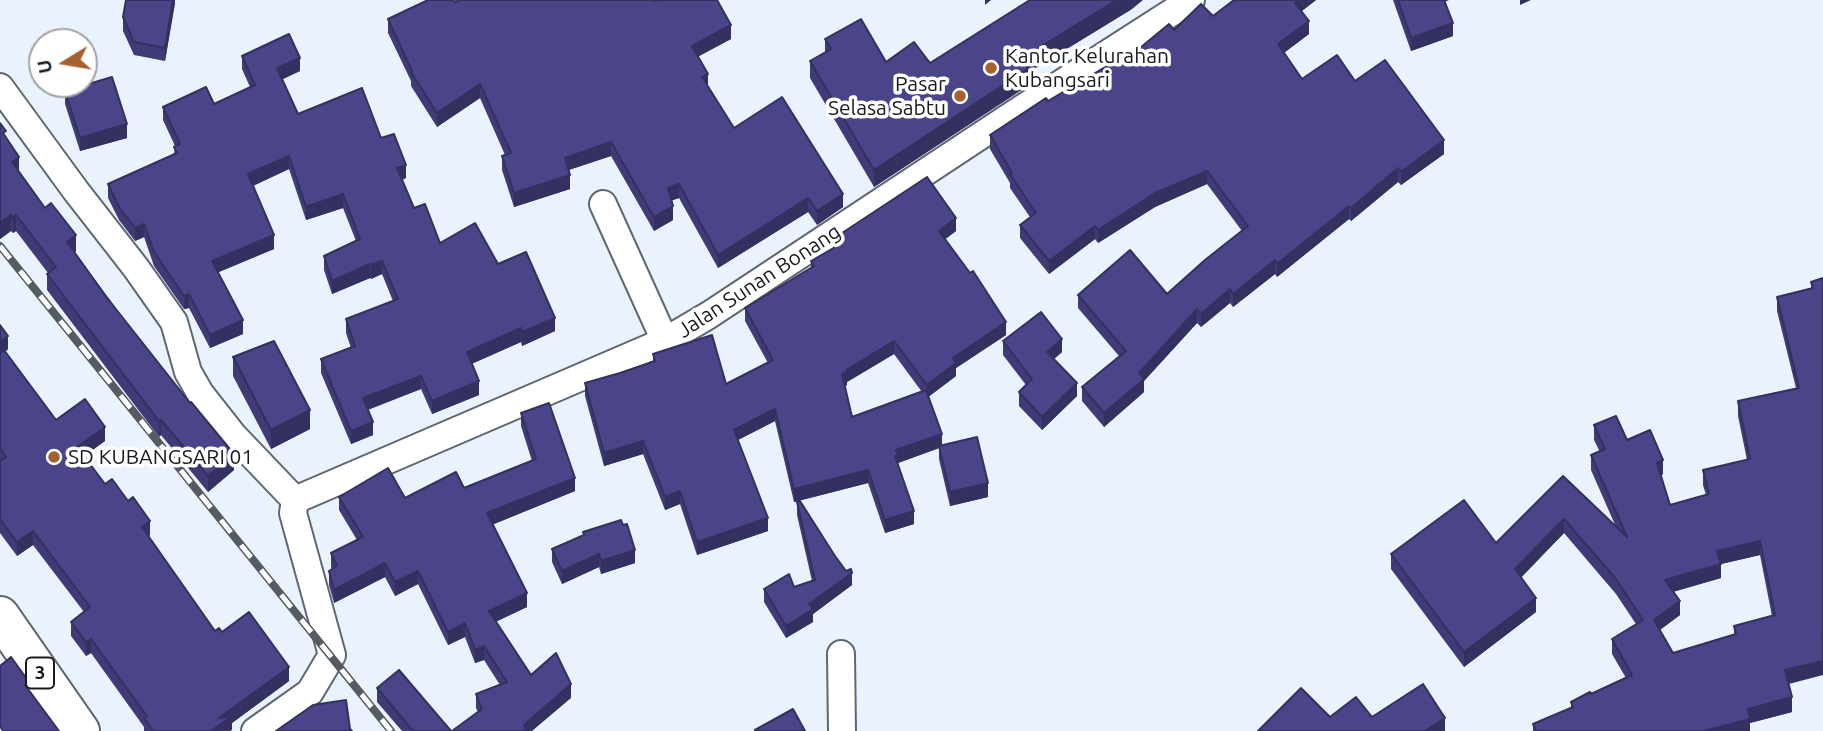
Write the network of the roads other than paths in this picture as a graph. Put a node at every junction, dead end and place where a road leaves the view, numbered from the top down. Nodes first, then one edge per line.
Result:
1 (1191, 0) edge
2 (0, 87) edge
3 (603, 204) dead end
4 (665, 341) junction
5 (295, 500) junction
6 (0, 616) edge
7 (841, 654) dead end
8 (80, 731) edge
9 (256, 731) edge
10 (842, 731) edge

1 - 4 street, Jalan Sunan Bonang
2 - 5 street
3 - 4 street
4 - 5 street, Jalan Sunan Bonang
5 - 9 street
6 - 8 highway, 3
7 - 10 street

